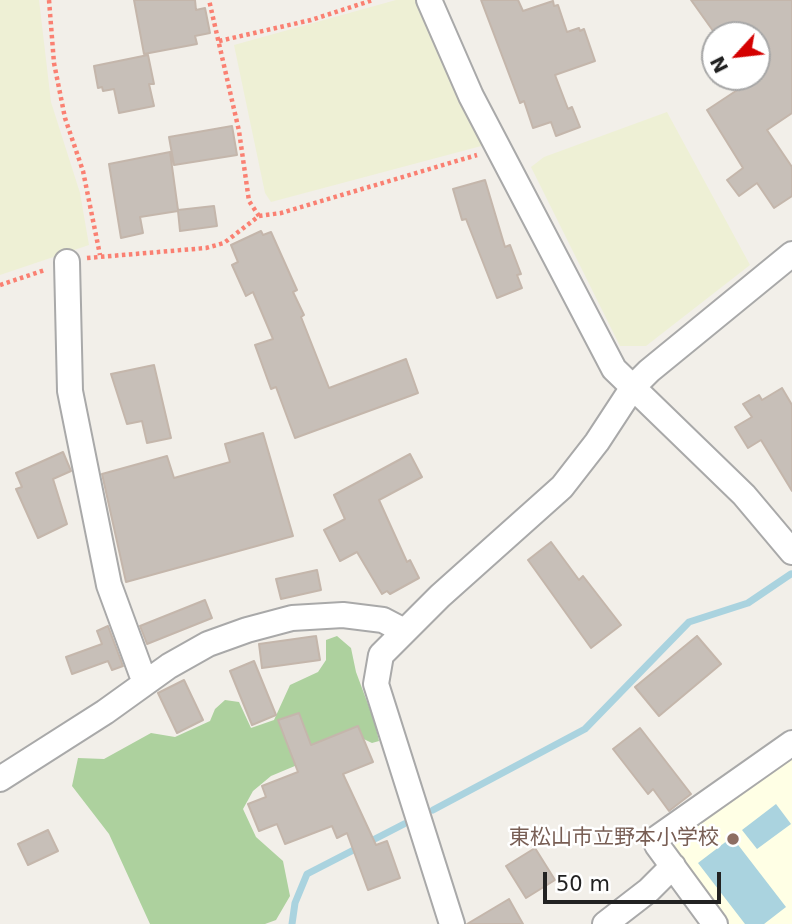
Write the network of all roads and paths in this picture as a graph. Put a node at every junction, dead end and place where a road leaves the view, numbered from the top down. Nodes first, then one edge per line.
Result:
1 (49, 0) edge
2 (209, 0) edge
3 (373, 0) edge
4 (429, 0) edge
5 (219, 41) junction
6 (499, 149) junction
7 (259, 216) junction
8 (792, 254) edge
9 (100, 255) junction
10 (67, 262) junction
11 (0, 285) edge
12 (633, 387) junction
13 (789, 544) edge
14 (404, 631) junction
15 (145, 683) junction
16 (792, 743) edge
17 (0, 779) edge
18 (673, 866) junction
19 (452, 924) edge
20 (605, 924) edge
21 (715, 924) edge

1 - 9 path
2 - 5 path
3 - 5 path
4 - 6 street
5 - 7 path
6 - 7 path
6 - 12 street
7 - 9 path
8 - 12 street
9 - 10 path
10 - 11 path
10 - 15 street
12 - 13 street
12 - 14 street
14 - 15 street
14 - 19 street
15 - 17 street
16 - 18 street
18 - 20 street
18 - 21 street

